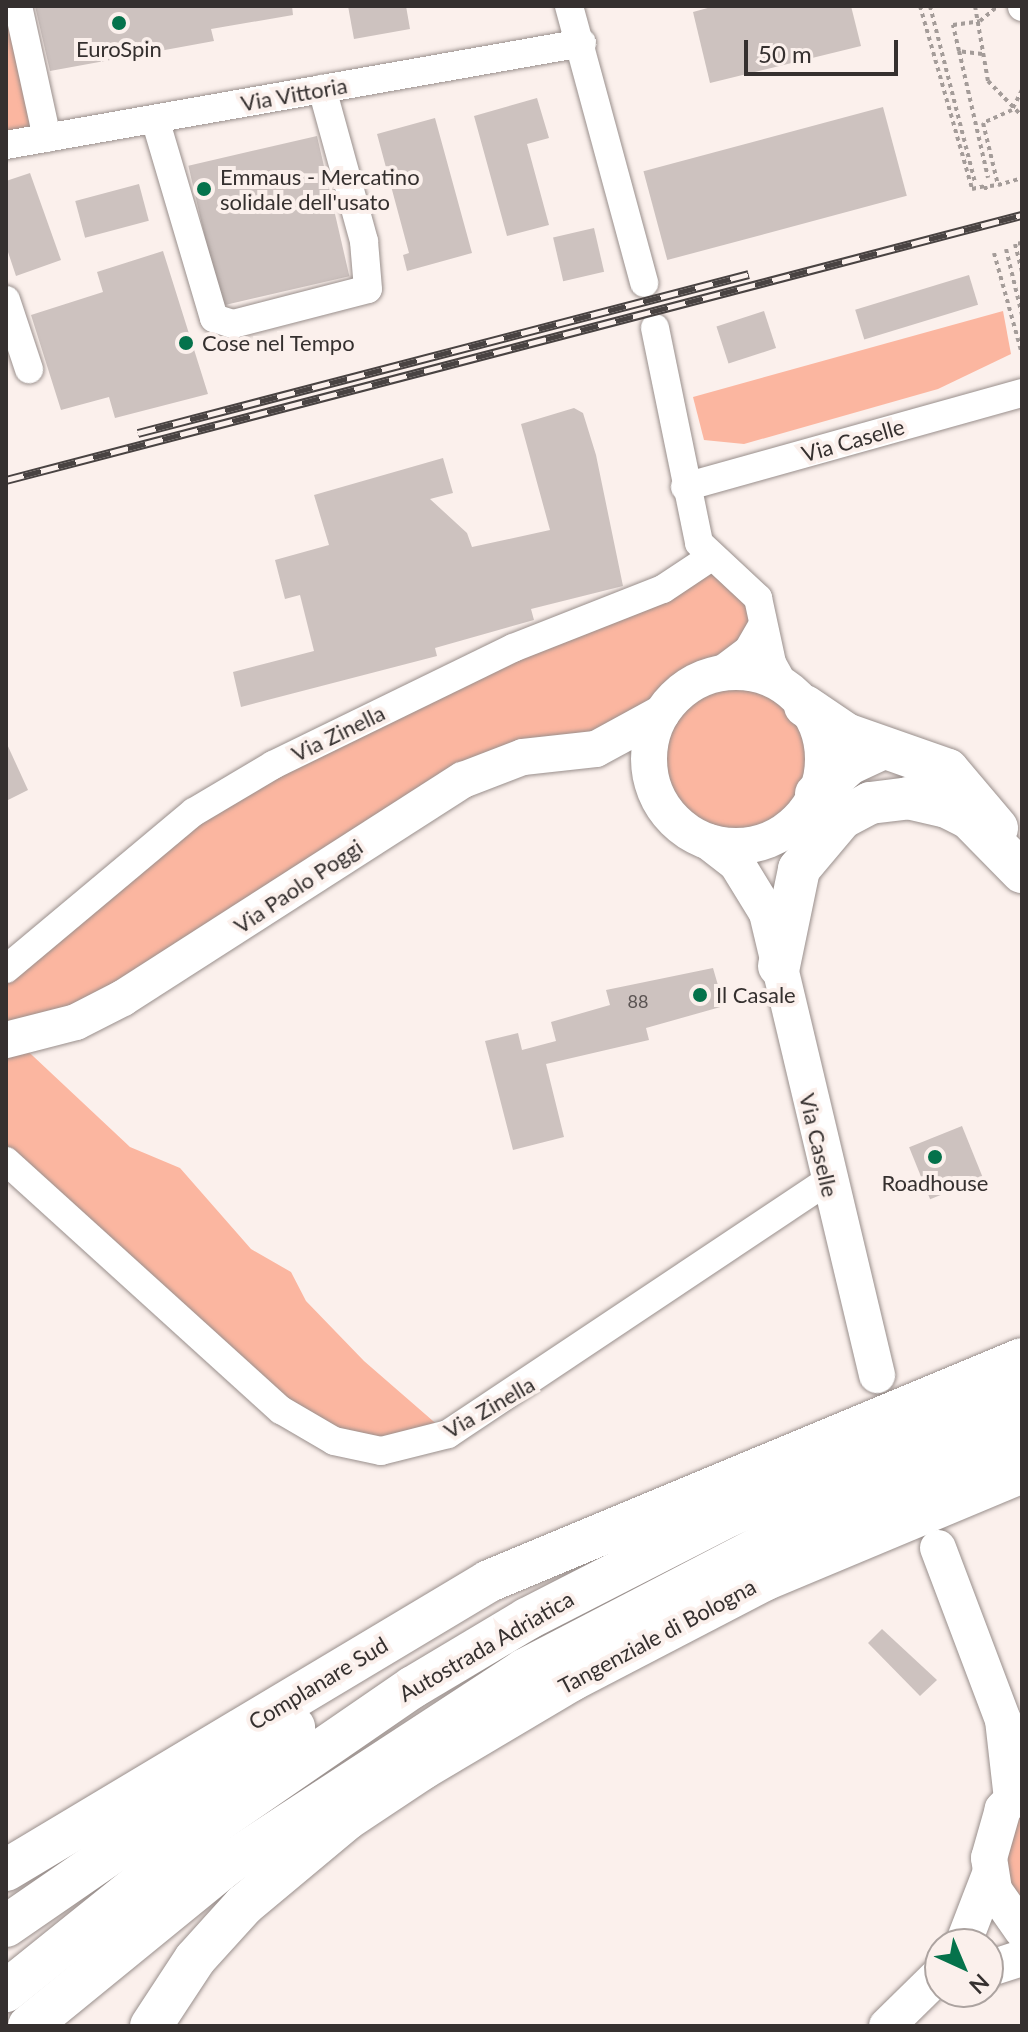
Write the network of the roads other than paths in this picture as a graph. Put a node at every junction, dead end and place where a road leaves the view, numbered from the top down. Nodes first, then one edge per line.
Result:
1 (18, 6) edge
2 (569, 6) edge
3 (582, 43) junction
4 (322, 89) junction
5 (155, 119) junction
6 (47, 138) junction
7 (6, 145) edge
8 (644, 283) dead end
9 (6, 300) edge
10 (655, 328) dead end
11 (29, 369) dead end
12 (1022, 393) edge
13 (685, 487) junction
14 (708, 559) junction
15 (763, 624) junction
16 (716, 674) junction
17 (796, 697) junction
18 (662, 713) junction
19 (884, 748) junction
20 (596, 749) junction
21 (816, 794) junction
22 (657, 796) junction
23 (788, 829) junction
24 (709, 842) junction
25 (1022, 871) edge
26 (767, 913) junction
27 (779, 966) junction
28 (6, 969) edge
29 (6, 1040) edge
30 (6, 1161) edge
31 (827, 1181) junction
32 (1022, 1335) edge
33 (1022, 1359) edge
34 (877, 1375) dead end
35 (1022, 1395) edge
36 (830, 1436) junction
37 (1022, 1438) edge
38 (1022, 1472) edge
39 (1022, 1493) edge
40 (642, 1521) junction
41 (868, 1533) junction
42 (938, 1548) dead end
43 (996, 1696) junction
44 (1022, 1729) edge
45 (1017, 1794) edge
46 (6, 1870) edge
47 (990, 1874) junction
48 (6, 1926) edge
49 (969, 1928) edge
50 (1022, 1930) edge
51 (7, 1989) edge
52 (924, 1990) edge
53 (924, 2000) edge
54 (898, 2017) edge
55 (158, 2019) edge
56 (29, 2026) edge

1 - 6 street
2 - 3 street
3 - 4 street, Via Vittoria
3 - 8 street
4 - 5 street, Via Vittoria
4 - 5 street
5 - 6 street, Via Vittoria
6 - 7 street, Via Vittoria
9 - 11 street
10 - 13 street
12 - 13 street, Via Caselle
13 - 14 street
14 - 15 street
14 - 28 street, Via Zinella
15 - 16 street, Via Caselle
15 - 17 street
16 - 17 main road
16 - 18 main road, Via Caselle
17 - 19 highway
17 - 21 main road
18 - 20 main road, Via Caselle
18 - 22 main road, Via Caselle
19 - 21 highway
19 - 25 highway
20 - 22 main road, Via Caselle
20 - 29 main road, Via Paolo Poggi
21 - 23 main road, Via Caselle
22 - 24 main road, Via Caselle
23 - 24 main road
23 - 26 main road, Via Caselle
24 - 26 main road, Via Caselle
25 - 27 highway
26 - 27 main road, Via Caselle
27 - 31 main road, Via Caselle
30 - 31 street, Via Zinella
31 - 34 main road, Via Caselle
32 - 36 highway
33 - 36 highway
35 - 51 highway, Autostrada Adriatica
36 - 40 highway
37 - 56 highway, Autostrada Adriatica
38 - 41 highway, Tangenziale di Bologna
39 - 41 highway
40 - 46 highway, Complanare Sud
40 - 48 highway
41 - 55 highway, Tangenziale di Bologna
42 - 43 main road
43 - 44 main road
43 - 45 main road
45 - 47 main road
47 - 49 main road
47 - 50 main road
52 - 54 main road
53 - 54 main road

